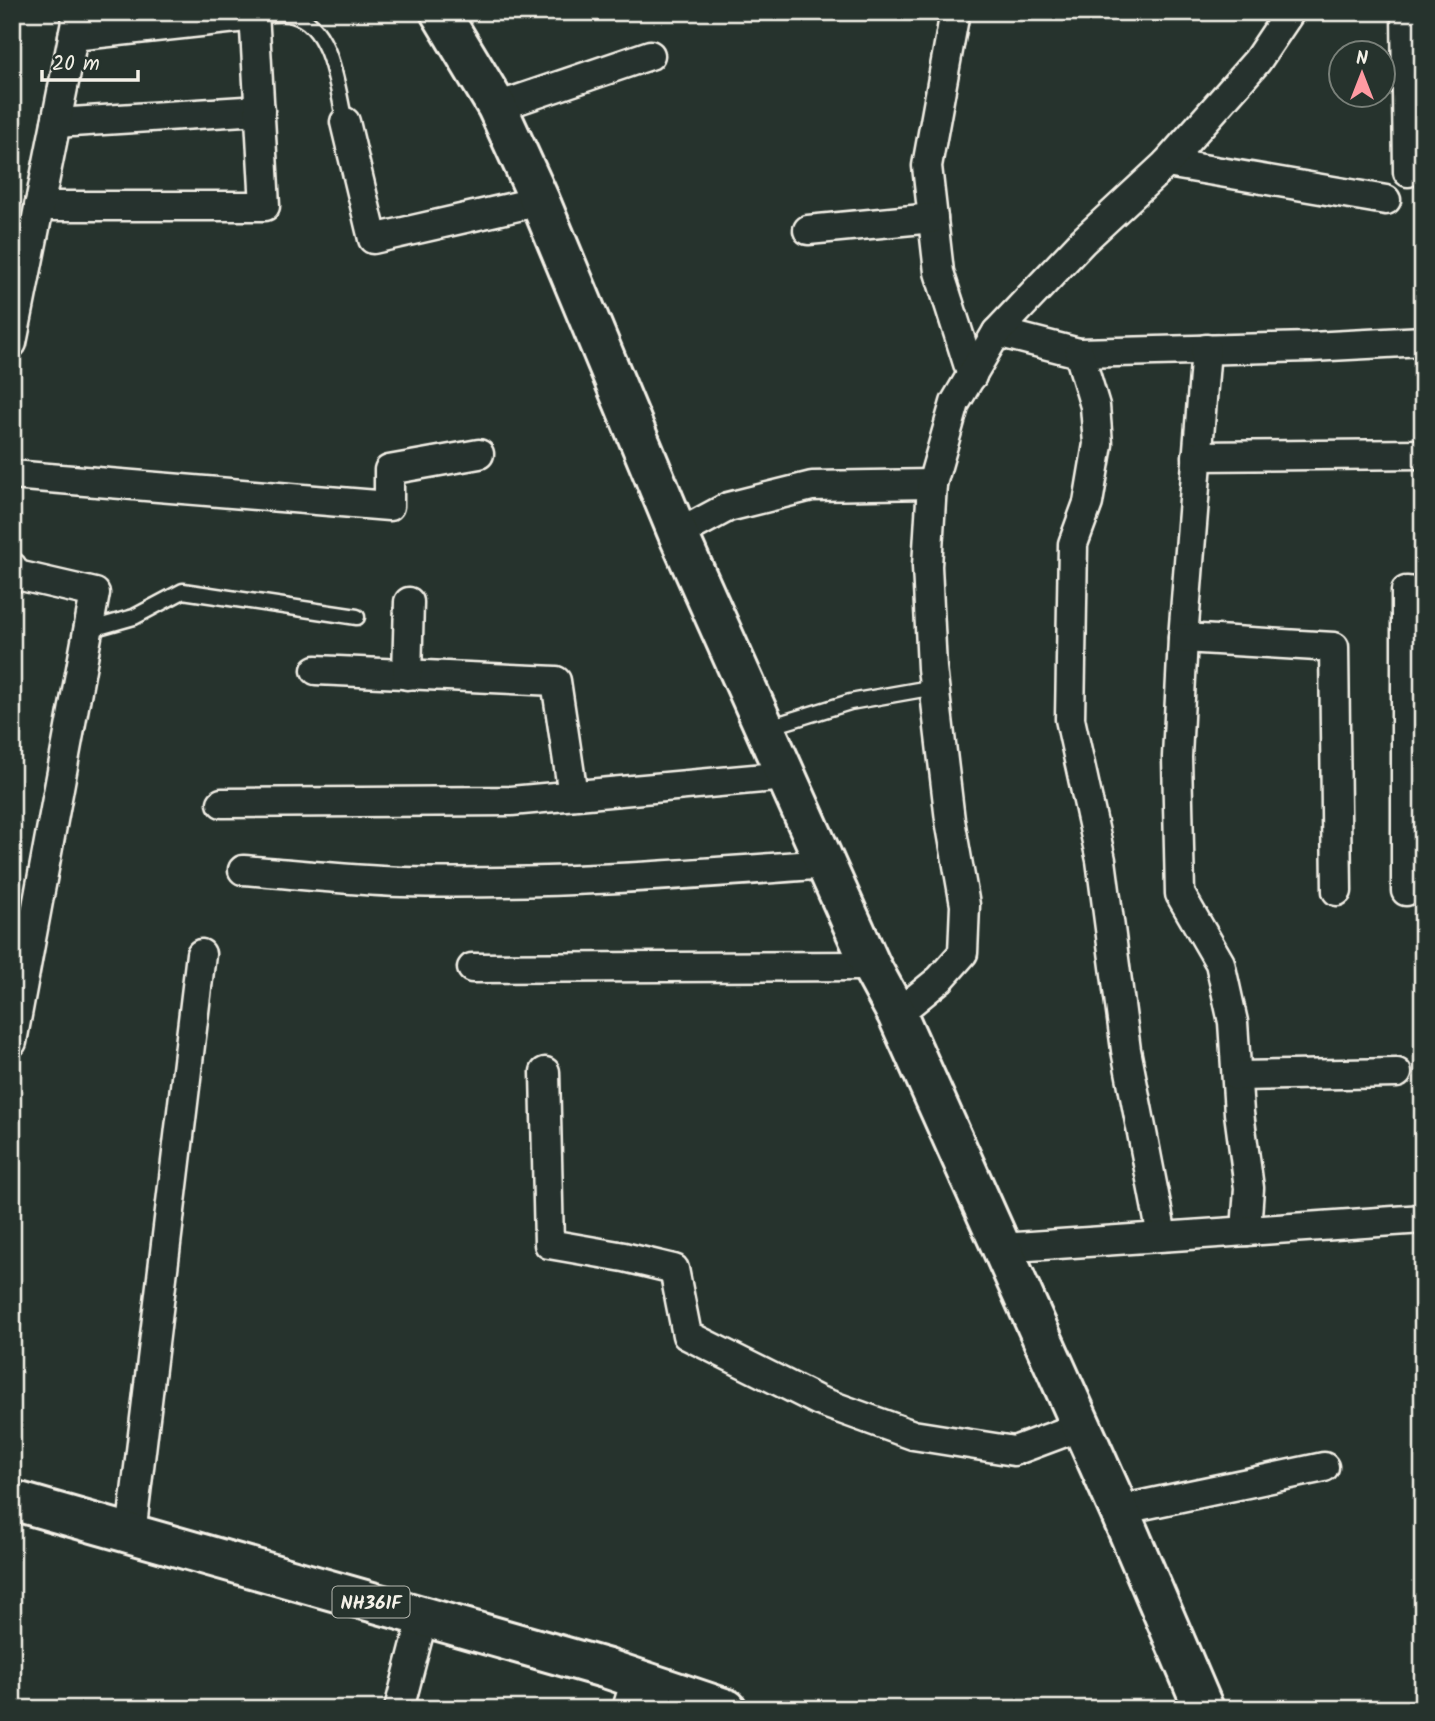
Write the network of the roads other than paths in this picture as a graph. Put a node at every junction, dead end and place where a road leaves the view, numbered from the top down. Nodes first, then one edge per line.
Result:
1 (440, 12) edge
2 (955, 12) edge
3 (1290, 12) edge
4 (1406, 12) edge
5 (255, 14) edge
6 (75, 24) edge
7 (650, 55) dead end
8 (497, 107) junction
9 (260, 110) junction
10 (56, 122) junction
11 (345, 122) joint
12 (1415, 135) edge
13 (1167, 163) junction
14 (1408, 172) dead end
15 (1386, 200) dead end
16 (540, 201) junction
17 (39, 206) junction
18 (933, 218) junction
19 (808, 230) dead end
20 (997, 332) junction
21 (1423, 341) edge
22 (12, 342) edge
23 (1206, 349) junction
24 (1079, 353) junction
25 (972, 376) junction
26 (479, 454) dead end
27 (1423, 454) edge
28 (1197, 456) junction
29 (12, 475) edge
30 (932, 484) junction
31 (678, 534) junction
32 (14, 572) edge
33 (1423, 593) edge
34 (409, 602) dead end
35 (357, 617) dead end
36 (88, 630) junction
37 (1183, 638) junction
38 (316, 670) dead end
39 (407, 675) junction
40 (935, 687) junction
41 (765, 729) junction
42 (786, 776) junction
43 (573, 795) junction
44 (222, 803) dead end
45 (825, 864) junction
46 (243, 870) dead end
47 (1337, 891) dead end
48 (1406, 891) dead end
49 (201, 954) dead end
50 (871, 966) junction
51 (472, 968) dead end
52 (897, 1014) junction
53 (12, 1042) edge
54 (545, 1072) dead end
55 (1396, 1073) dead end
56 (1237, 1076) junction
57 (1423, 1219) edge
58 (1246, 1231) junction
59 (1162, 1236) junction
60 (1000, 1248) junction
61 (1081, 1426) junction
62 (1324, 1467) dead end
63 (12, 1500) edge
64 (1119, 1510) junction
65 (131, 1534) junction
66 (423, 1617) junction
67 (631, 1694) edge
68 (399, 1709) edge
69 (727, 1709) edge
70 (1205, 1709) edge

1 - 8 main road
2 - 18 street
3 - 13 street
4 - 12 street
5 - 6 street
5 - 9 street
5 - 11 lane
6 - 10 street
7 - 8 street
8 - 16 main road
9 - 10 street
9 - 17 street
10 - 17 street
11 - 16 street
12 - 14 street
13 - 15 street
13 - 20 street
16 - 31 main road
17 - 22 street
18 - 19 street
18 - 25 street
20 - 24 street
20 - 25 street
21 - 23 street
23 - 24 street
23 - 28 street
24 - 59 street
25 - 30 street
26 - 29 street
27 - 28 street
28 - 37 street
30 - 31 street
30 - 40 street
31 - 41 main road
32 - 36 street
33 - 48 street
34 - 39 street
35 - 36 lane
36 - 53 street
37 - 47 street
37 - 56 street
38 - 39 street
39 - 43 street
40 - 41 lane
40 - 52 street
41 - 42 main road
42 - 43 street
42 - 45 main road
43 - 44 street
45 - 46 street
45 - 50 main road
49 - 65 street
50 - 51 street
50 - 52 main road
52 - 60 main road
54 - 61 street
55 - 56 street
56 - 58 street
57 - 58 street
58 - 59 street
59 - 60 street
60 - 61 main road
61 - 64 main road
62 - 64 street
63 - 65 main road, NH361F
64 - 70 main road
65 - 66 main road, NH361F
66 - 67 main road, NH361F
66 - 68 street
67 - 69 main road, NH361F

